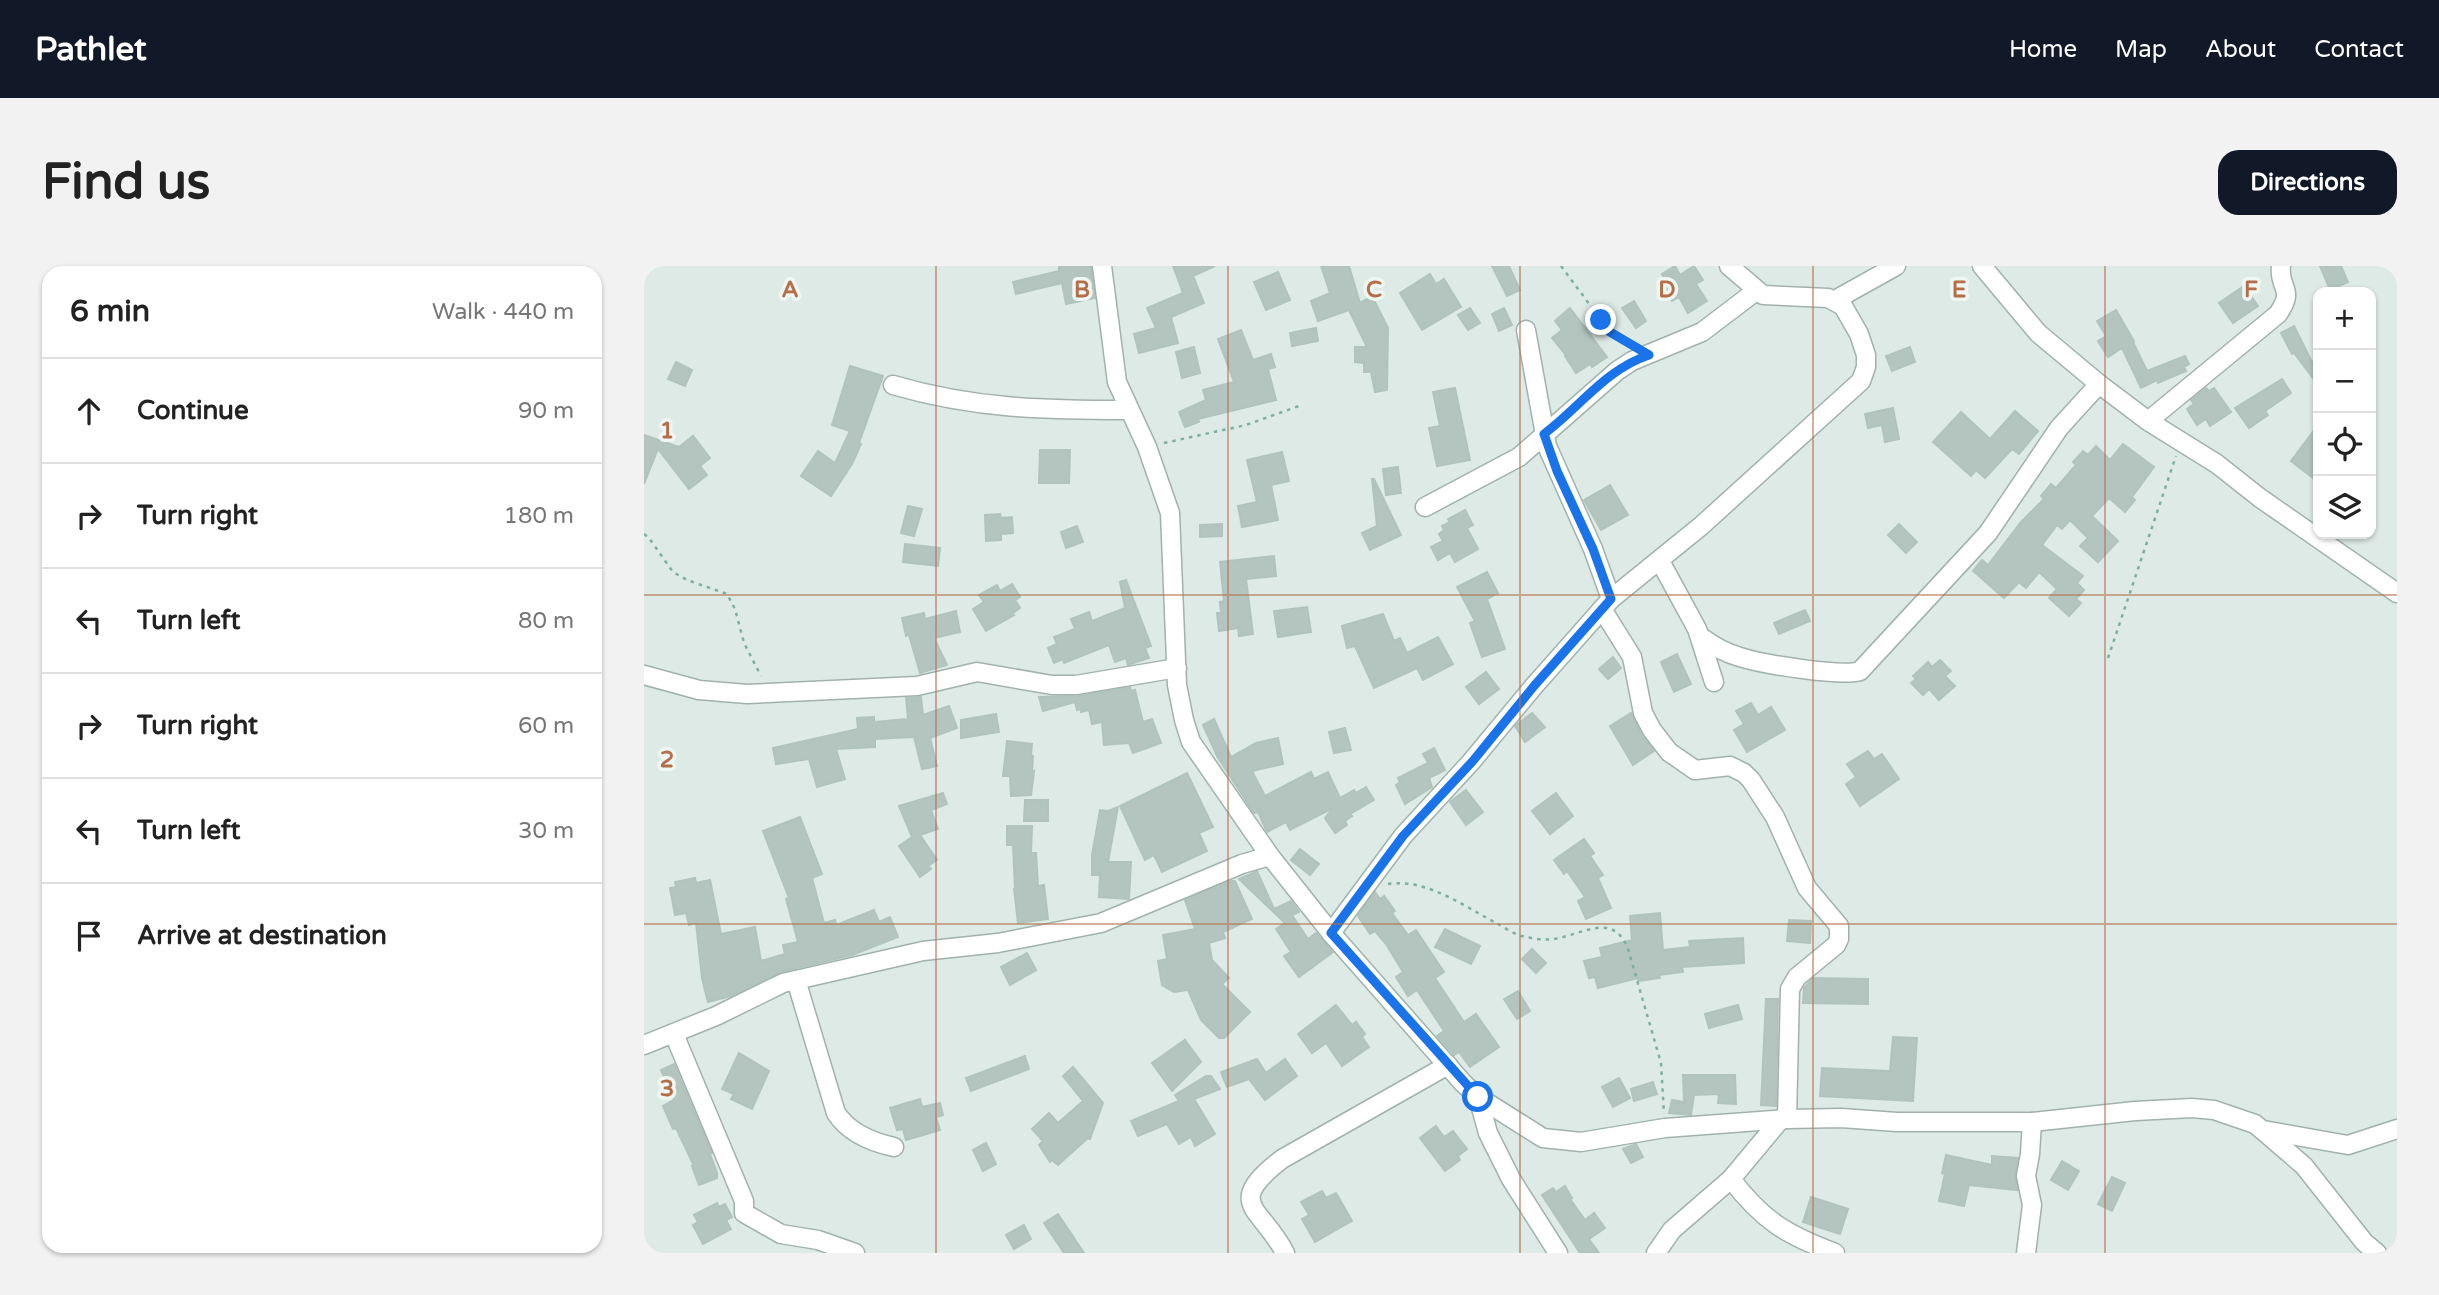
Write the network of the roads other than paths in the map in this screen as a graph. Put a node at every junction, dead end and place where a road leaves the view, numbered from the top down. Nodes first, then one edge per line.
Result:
1 (1102, 266) edge
2 (1729, 266) edge
3 (1896, 266) edge
4 (1982, 266) edge
5 (2281, 266) edge
6 (1756, 291) junction
7 (1835, 300) junction
8 (1526, 330) dead end
9 (2099, 384) junction
10 (893, 385) dead end
11 (1129, 410) junction
12 (2148, 421) junction
13 (1544, 434) junction
14 (1425, 507) dead end
15 (1660, 561) junction
16 (2397, 593) edge
17 (1606, 604) junction
18 (1700, 637) junction
19 (1177, 668) junction
20 (644, 675) edge
21 (1714, 682) dead end
22 (1270, 856) junction
23 (1331, 933) junction
24 (796, 980) junction
25 (674, 1034) junction
26 (644, 1045) edge
27 (1448, 1065) junction
28 (1478, 1097) junction
29 (1784, 1119) junction
30 (2032, 1122) junction
31 (2397, 1129) edge
32 (2263, 1130) junction
33 (894, 1147) dead end
34 (1731, 1179) junction
35 (855, 1253) edge
36 (1286, 1253) edge
37 (1558, 1253) edge
38 (1657, 1253) edge
39 (1835, 1253) edge
40 (2026, 1253) edge
41 (2377, 1253) edge

1 - 11 street
2 - 6 street
3 - 7 street
4 - 9 street
5 - 12 street
6 - 7 street
6 - 13 street
7 - 15 street
8 - 13 street
9 - 12 street
9 - 18 street
10 - 11 street
11 - 19 street
12 - 16 street
13 - 14 street
13 - 17 street
15 - 17 street
15 - 18 street
17 - 23 street
17 - 29 street
18 - 21 street
19 - 20 street
19 - 22 street
22 - 23 street
22 - 24 street
23 - 27 street
24 - 25 street
24 - 33 street
25 - 26 street
25 - 35 street
27 - 28 street
27 - 36 street
28 - 29 street
28 - 37 street
29 - 30 street
29 - 34 street
30 - 32 street
30 - 40 street
31 - 32 street
32 - 41 street
34 - 38 street
34 - 39 street

